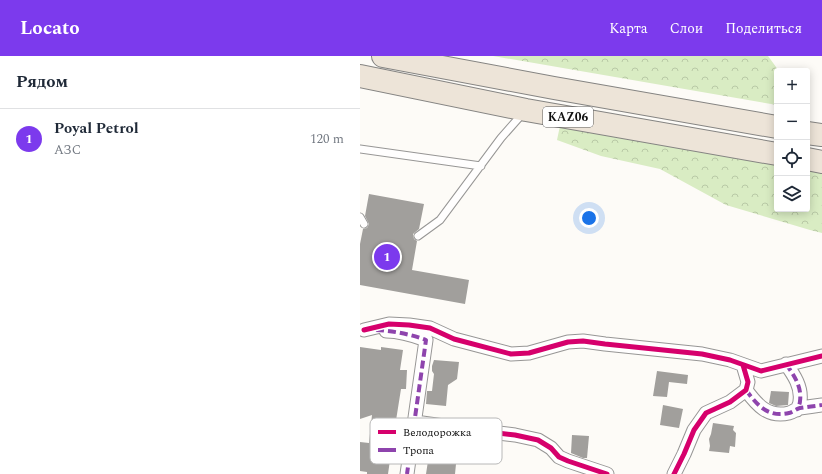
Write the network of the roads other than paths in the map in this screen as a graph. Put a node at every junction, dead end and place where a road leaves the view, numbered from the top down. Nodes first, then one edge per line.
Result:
1 (392, 57) edge
2 (360, 76) edge
3 (526, 110) junction
4 (774, 126) edge
5 (810, 133) edge
6 (822, 135) edge
7 (360, 149) edge
8 (774, 153) edge
9 (810, 160) edge
10 (822, 162) edge
11 (481, 166) junction
12 (360, 217) edge
13 (364, 224) dead end
14 (418, 236) dead end
15 (362, 330) edge
16 (822, 356) edge
17 (786, 364) junction
18 (743, 365) junction
19 (746, 390) junction
20 (822, 405) edge
21 (797, 410) junction
22 (416, 418) edge
23 (502, 434) edge
24 (409, 464) edge
25 (407, 474) edge
26 (607, 474) edge
27 (674, 474) edge

1 - 4 highway, KАZ06
2 - 3 highway, KАZ06
3 - 8 highway, KАZ06
3 - 11 lane
5 - 6 highway
7 - 11 lane
9 - 10 highway
11 - 14 lane
12 - 13 lane
15 - 18 street
15 - 22 street
16 - 17 street
17 - 18 street
17 - 21 street
18 - 19 street
19 - 21 street
19 - 27 street
20 - 21 street
23 - 26 street
24 - 25 street

